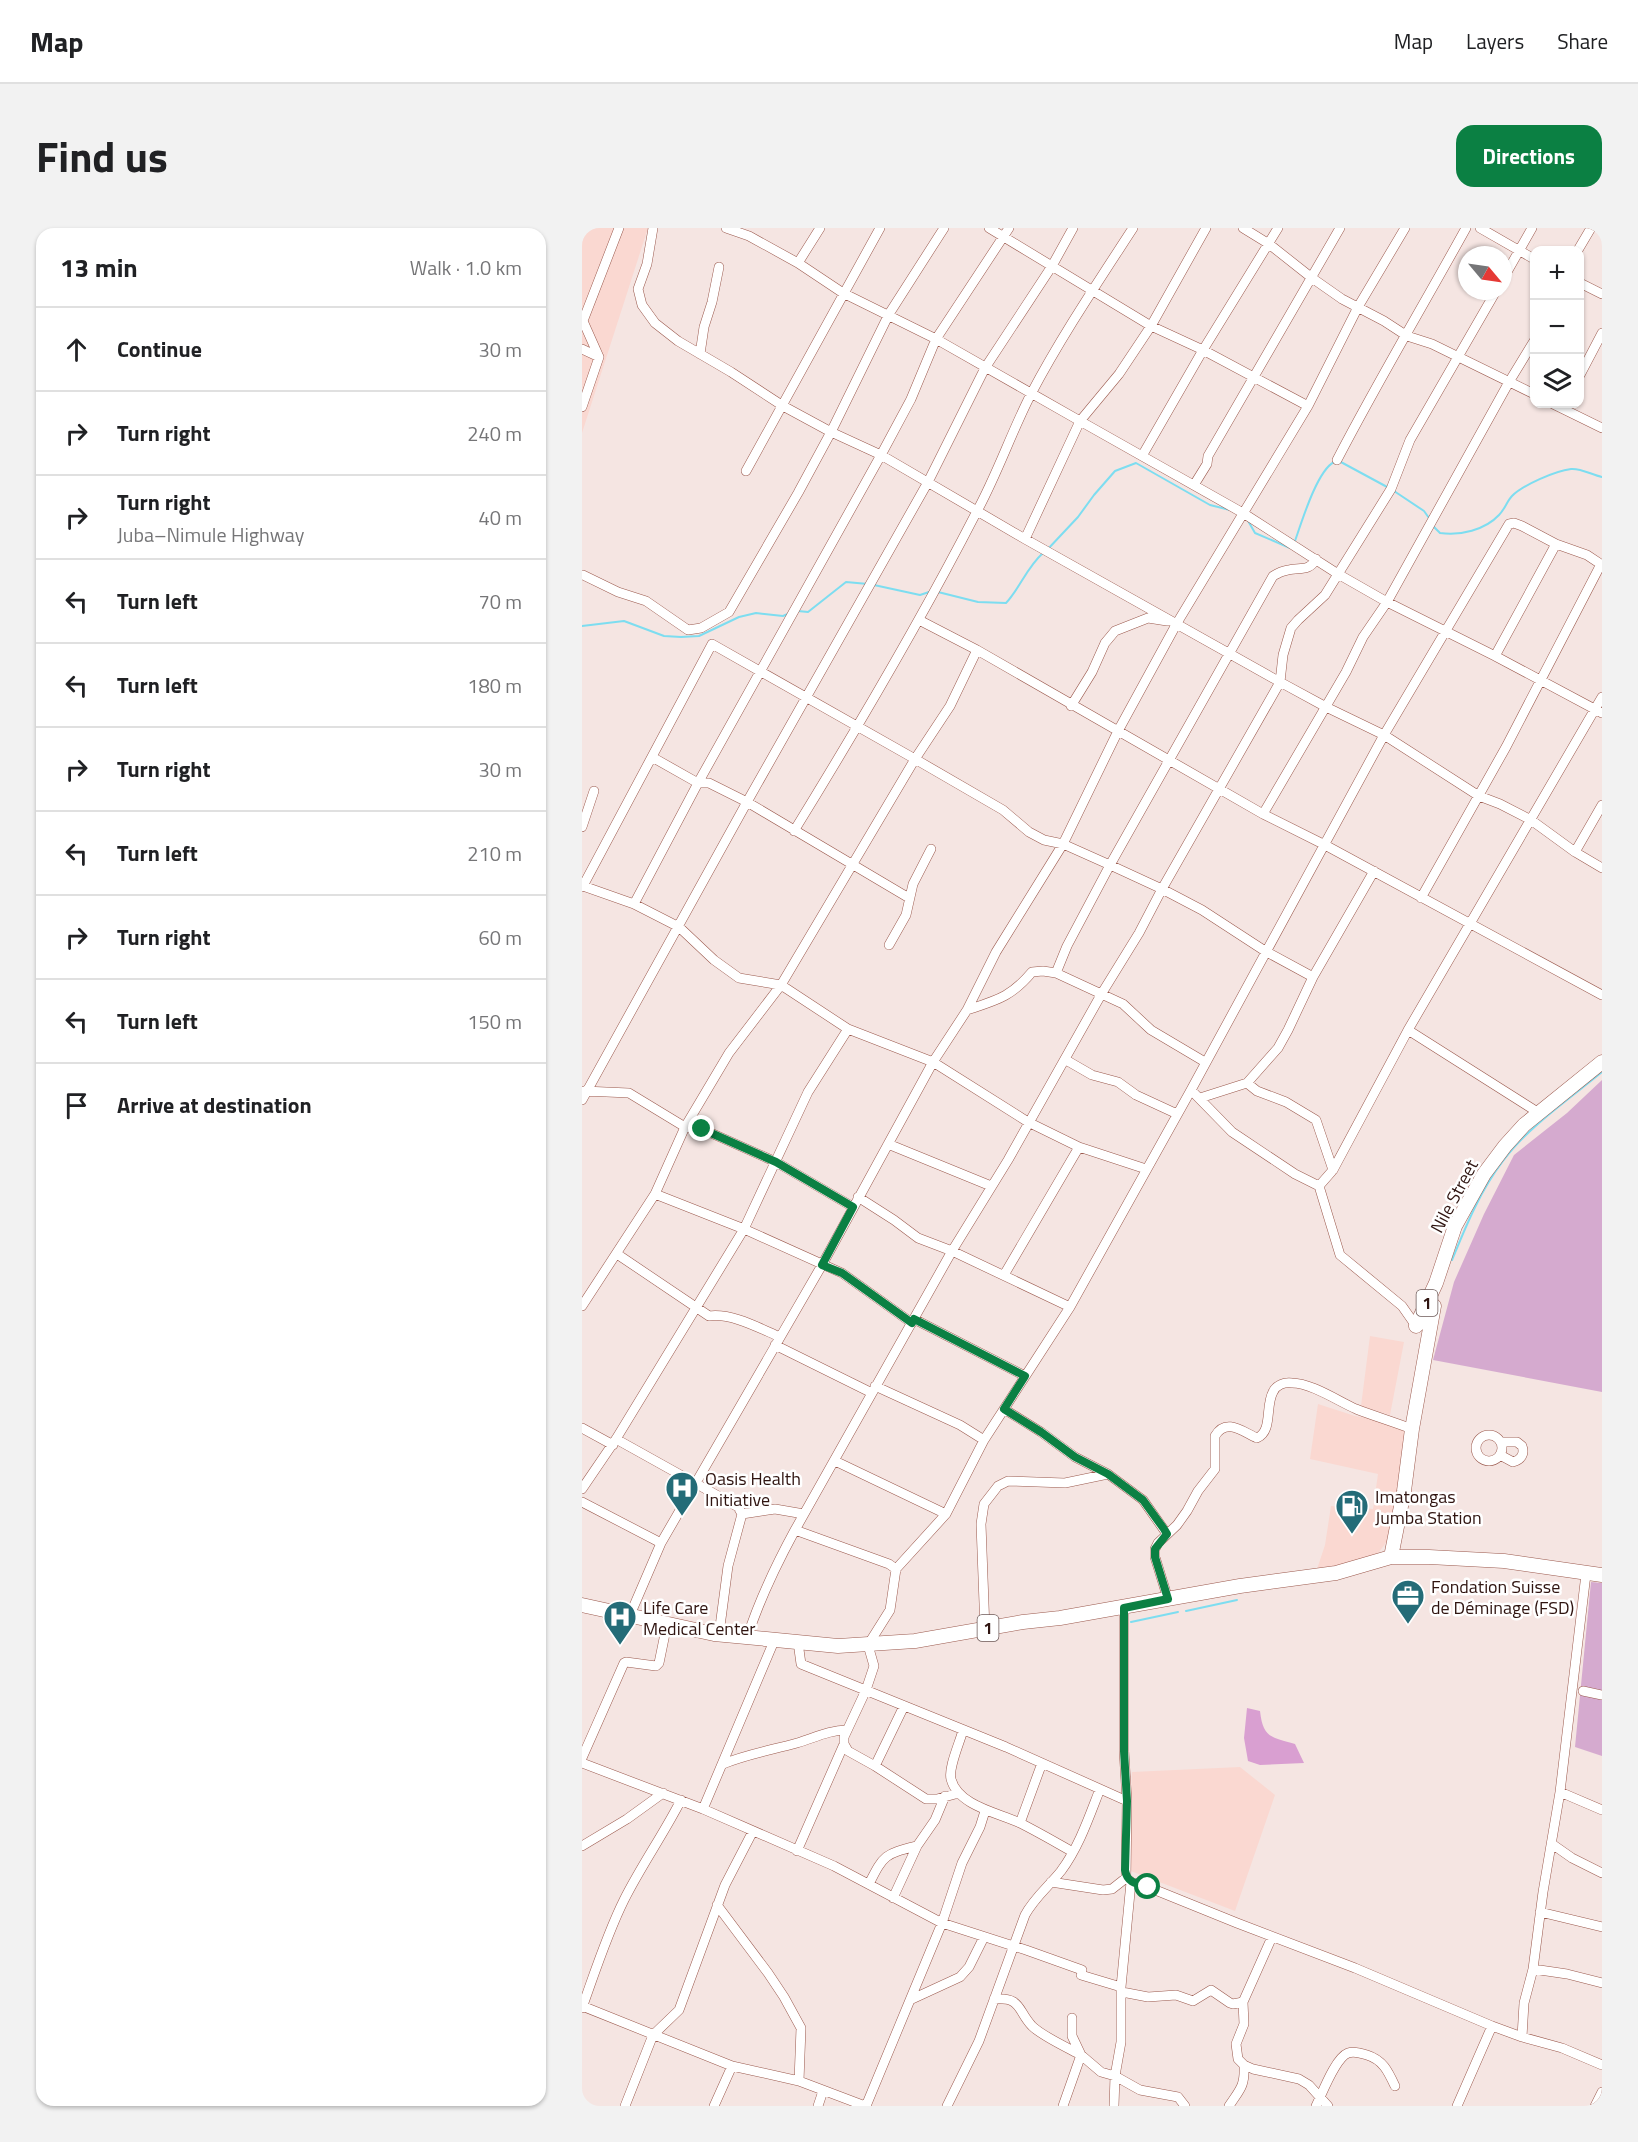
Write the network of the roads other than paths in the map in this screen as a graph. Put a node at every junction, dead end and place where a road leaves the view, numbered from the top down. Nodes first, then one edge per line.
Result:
1 (620, 228) edge
2 (653, 228) edge
3 (820, 228) edge
4 (880, 228) edge
5 (944, 228) edge
6 (989, 228) edge
7 (1073, 228) edge
8 (1133, 228) edge
9 (1206, 228) edge
10 (1243, 228) edge
11 (1278, 228) edge
12 (1340, 228) edge
13 (1404, 228) edge
14 (1466, 228) edge
15 (1480, 228) edge
16 (1532, 228) edge
17 (1591, 228) edge
18 (733, 229) edge
19 (1006, 232) edge
20 (1269, 244) junction
21 (1580, 246) edge
22 (1520, 251) junction
23 (1530, 257) edge
24 (798, 263) junction
25 (1512, 264) edge
26 (1052, 266) junction
27 (719, 267) dead end
28 (1312, 278) junction
29 (1584, 285) edge
30 (1093, 290) junction
31 (843, 293) junction
32 (1602, 294) edge
33 (1491, 300) edge
34 (1358, 307) junction
35 (889, 314) junction
36 (582, 321) edge
37 (1151, 326) junction
38 (1602, 333) edge
39 (1407, 336) junction
40 (936, 339) junction
41 (1530, 348) edge
42 (582, 349) edge
43 (1203, 350) junction
44 (700, 354) junction
45 (1458, 356) junction
46 (599, 357) junction
47 (1584, 367) edge
48 (985, 368) junction
49 (1253, 378) junction
50 (1509, 382) junction
51 (1530, 392) edge
52 (1032, 394) junction
53 (582, 406) edge
54 (783, 406) junction
55 (1308, 406) junction
56 (1565, 408) edge
57 (1080, 421) junction
58 (1602, 428) edge
59 (831, 432) junction
60 (881, 455) junction
61 (1142, 456) junction
62 (1337, 460) dead end
63 (746, 471) dead end
64 (928, 482) junction
65 (1194, 485) junction
66 (978, 511) junction
67 (1243, 513) junction
68 (1024, 538) junction
69 (1556, 544) junction
70 (1316, 559) junction
71 (1602, 564) edge
72 (1338, 574) junction
73 (583, 575) edge
74 (1387, 602) junction
75 (919, 620) junction
76 (1175, 622) junction
77 (1447, 631) junction
78 (976, 650) junction
79 (1229, 653) junction
80 (1495, 656) junction
81 (761, 672) junction
82 (1541, 681) junction
83 (1280, 682) junction
84 (806, 697) junction
85 (1602, 697) edge
86 (1071, 705) junction
87 (1326, 707) junction
88 (1599, 711) edge
89 (858, 727) junction
90 (1118, 731) junction
91 (1384, 735) junction
92 (652, 757) junction
93 (915, 759) junction
94 (1170, 759) junction
95 (698, 783) junction
96 (1219, 788) junction
97 (594, 791) dead end
98 (1479, 796) junction
99 (747, 802) junction
100 (1602, 805) edge
101 (1263, 814) junction
102 (1531, 820) junction
103 (582, 827) edge
104 (794, 831) junction
105 (1063, 844) junction
106 (1325, 845) junction
107 (931, 849) dead end
108 (1575, 852) junction
109 (852, 863) junction
110 (1110, 864) junction
111 (1602, 868) edge
112 (1374, 871) junction
113 (582, 886) edge
114 (1162, 889) junction
115 (909, 898) junction
116 (1421, 898) junction
117 (634, 904) junction
118 (1469, 924) junction
119 (679, 927) junction
120 (889, 945) dead end
121 (1265, 951) junction
122 (1056, 973) junction
123 (1313, 977) junction
124 (781, 985) junction
125 (1102, 993) junction
126 (1602, 995) edge
127 (967, 1010) junction
128 (848, 1029) junction
129 (1408, 1030) junction
130 (1066, 1059) junction
131 (933, 1062) junction
132 (1205, 1062) junction
133 (1602, 1062) edge
134 (1247, 1083) junction
135 (1191, 1090) junction
136 (584, 1094) edge
137 (1200, 1098) junction
138 (1175, 1113) dead end
139 (1539, 1113) junction
140 (1028, 1122) junction
141 (684, 1127) junction
142 (888, 1144) junction
143 (1079, 1147) junction
144 (776, 1162) junction
145 (1146, 1169) junction
146 (1333, 1170) junction
147 (991, 1186) junction
148 (1319, 1186) junction
149 (655, 1194) junction
150 (858, 1197) junction
151 (853, 1207) junction
152 (744, 1229) junction
153 (952, 1251) junction
154 (616, 1254) junction
155 (822, 1265) junction
156 (1004, 1275) junction
157 (582, 1306) edge
158 (1070, 1307) junction
159 (696, 1309) junction
160 (913, 1321) junction
161 (1416, 1326) junction
162 (778, 1341) junction
163 (1025, 1376) junction
164 (873, 1389) junction
165 (1004, 1409) junction
166 (582, 1428) edge
167 (1412, 1429) junction
168 (984, 1440) junction
169 (614, 1442) junction
170 (1502, 1442) junction
171 (1500, 1455) junction
172 (835, 1461) junction
173 (1108, 1474) junction
174 (695, 1483) junction
175 (582, 1489) edge
176 (582, 1502) edge
177 (742, 1514) junction
178 (804, 1514) junction
179 (946, 1514) junction
180 (795, 1530) junction
181 (1167, 1534) junction
182 (661, 1543) junction
183 (1391, 1557) junction
184 (896, 1569) junction
185 (1587, 1574) junction
186 (1602, 1575) edge
187 (1168, 1599) junction
188 (582, 1605) edge
189 (1124, 1608) junction
190 (630, 1615) junction
191 (667, 1624) dead end
192 (985, 1630) dead end
193 (719, 1634) junction
194 (747, 1638) junction
195 (774, 1641) junction
196 (798, 1642) junction
197 (868, 1645) junction
198 (866, 1690) junction
199 (1583, 1691) dead end
200 (1602, 1695) edge
201 (904, 1706) junction
202 (848, 1730) junction
203 (963, 1730) junction
204 (844, 1744) junction
205 (582, 1760) edge
206 (1042, 1763) junction
207 (723, 1764) junction
208 (875, 1766) junction
209 (1100, 1790) junction
210 (1560, 1792) junction
211 (663, 1793) junction
212 (959, 1793) junction
213 (945, 1796) junction
214 (681, 1800) junction
215 (1127, 1801) junction
216 (703, 1809) junction
217 (1602, 1810) edge
218 (986, 1811) junction
219 (1020, 1823) junction
220 (753, 1831) junction
221 (1552, 1844) junction
222 (582, 1846) edge
223 (917, 1846) junction
224 (796, 1851) junction
225 (1073, 1852) junction
226 (1602, 1873) edge
227 (1129, 1880) junction
228 (1051, 1882) junction
229 (869, 1884) junction
230 (894, 1898) junction
231 (717, 1905) junction
232 (1540, 1912) junction
233 (942, 1923) junction
234 (1602, 1927) edge
235 (1272, 1937) junction
236 (984, 1938) junction
237 (1015, 1946) junction
238 (1533, 1969) junction
239 (1602, 1983) edge
240 (1121, 1989) junction
241 (994, 1999) junction
242 (910, 2000) junction
243 (1243, 2002) junction
244 (582, 2007) edge
245 (1072, 2018) dead end
246 (1492, 2026) junction
247 (653, 2035) junction
248 (1522, 2037) junction
249 (1081, 2055) junction
250 (1244, 2065) junction
251 (1602, 2065) edge
252 (732, 2066) junction
253 (1116, 2076) junction
254 (799, 2081) junction
255 (1395, 2086) dead end
256 (823, 2091) junction
257 (1602, 2092) edge
258 (1318, 2102) edge
259 (625, 2106) edge
260 (714, 2106) edge
261 (818, 2106) edge
262 (866, 2106) edge
263 (947, 2106) edge
264 (1063, 2106) edge
265 (1114, 2106) edge
266 (1185, 2106) edge
267 (1229, 2106) edge
268 (1328, 2106) edge
269 (1457, 2106) edge
270 (1595, 2106) edge

1 - 36 street
2 - 44 street
3 - 24 street
4 - 31 street
5 - 35 street
6 - 19 street
7 - 26 street
8 - 30 street
9 - 37 street
10 - 20 street
11 - 20 street
12 - 28 street
13 - 34 street
14 - 39 street
15 - 22 street
16 - 22 street
17 - 21 street
18 - 24 street
19 - 26 street
19 - 40 street
20 - 28 street
20 - 43 street
22 - 23 street
22 - 25 street
24 - 31 street
26 - 30 street
26 - 48 street
27 - 44 street
28 - 34 street
28 - 49 street
29 - 32 street
30 - 37 street
30 - 52 street
31 - 35 street
31 - 54 street
33 - 45 street
34 - 39 street
34 - 55 street
35 - 40 street
35 - 59 street
36 - 46 street
37 - 43 street
37 - 57 street
38 - 47 street
39 - 45 street
39 - 62 street
40 - 48 street
40 - 60 street
41 - 50 street
42 - 46 street
43 - 49 street
43 - 61 street
44 - 54 street
45 - 50 street
45 - 72 street
46 - 53 street
48 - 52 street
48 - 64 street
49 - 55 street
49 - 65 street
50 - 51 street
50 - 74 street
52 - 57 street
52 - 66 street
54 - 59 street
54 - 63 street
55 - 67 street
56 - 58 street
57 - 61 street
57 - 68 street
59 - 60 street
59 - 73 street
60 - 64 street
60 - 81 street
61 - 65 street
64 - 66 street
64 - 84 street
65 - 67 street
66 - 68 street
66 - 75 street
67 - 70 street
67 - 76 street
68 - 76 street
69 - 71 street
69 - 77 street
69 - 80 street
70 - 72 street
70 - 79 street
71 - 82 street
72 - 74 street
72 - 83 street
74 - 77 street
74 - 87 street
75 - 78 street
75 - 89 street
76 - 79 street
76 - 86 street
76 - 90 street
77 - 80 street
77 - 91 street
78 - 86 street
78 - 93 street
79 - 83 street
79 - 94 street
80 - 82 street
81 - 84 street
81 - 92 street
81 - 95 street
82 - 88 street
82 - 98 street
83 - 87 street
83 - 96 street
84 - 89 street
84 - 99 street
85 - 88 street
86 - 90 street
87 - 91 street
87 - 101 street
88 - 102 street
89 - 93 street
89 - 104 street
90 - 94 street
90 - 105 street
91 - 98 street
91 - 106 street
92 - 95 street
92 - 113 street
93 - 105 street
93 - 109 street
94 - 96 street
94 - 110 street
95 - 99 street
95 - 117 street
96 - 101 street
96 - 114 street
97 - 103 street
98 - 102 street
98 - 116 street
99 - 104 street
99 - 119 street
100 - 108 street
101 - 106 street
102 - 108 street
102 - 118 street
104 - 109 street
105 - 110 street
105 - 127 street
106 - 112 street
106 - 121 street
107 - 115 street
108 - 111 street
109 - 115 street
109 - 124 street
110 - 114 street
110 - 122 street
112 - 116 street
112 - 123 street
113 - 117 street
114 - 121 street
114 - 125 street
115 - 120 street
116 - 118 street
117 - 119 street
118 - 126 street
118 - 129 street
119 - 124 street
119 - 136 street
121 - 123 street
121 - 132 street
122 - 125 street
122 - 127 street
123 - 134 street
124 - 128 street
124 - 141 street
125 - 130 street
125 - 132 street
127 - 131 street
128 - 131 street
128 - 144 street
129 - 139 street
129 - 146 street
130 - 138 street
130 - 140 street
131 - 140 street
131 - 142 street
132 - 135 street
133 - 139 main road, Nile Street / 1
134 - 137 street
134 - 146 street
135 - 137 street
135 - 145 street
136 - 141 street
137 - 148 street
139 - 161 main road, Nile Street / 1
140 - 143 street
140 - 147 street
141 - 144 street
141 - 149 street
142 - 147 street
142 - 150 street
143 - 145 street
143 - 156 street
144 - 151 street
144 - 152 street
145 - 158 street
146 - 148 street
147 - 153 street
148 - 161 street
149 - 152 street
149 - 154 street
150 - 151 street
150 - 153 street
151 - 155 street
152 - 155 street
152 - 159 street
153 - 156 street
153 - 160 street
154 - 157 street
154 - 159 street
155 - 160 street
155 - 162 street
156 - 158 street
158 - 163 street
159 - 162 street
159 - 169 street
160 - 163 street
160 - 164 street
161 - 167 main road, 1
162 - 164 street
162 - 174 street
163 - 165 street
164 - 168 street
164 - 172 street
165 - 168 street
165 - 173 street
166 - 169 street
167 - 181 street
167 - 183 main road, 1
168 - 179 street
169 - 174 street
169 - 175 street
170 - 171 street
170 - 171 street
170 - 171 street
172 - 178 street
172 - 179 street
173 - 181 street
173 - 192 street
174 - 177 street
174 - 182 street
176 - 182 street
177 - 178 street
177 - 193 street
178 - 180 street
179 - 184 street
180 - 184 street
180 - 194 street
181 - 187 street
182 - 190 street
183 - 185 main road
183 - 187 main road, 1
184 - 197 street
185 - 186 main road
185 - 210 street
187 - 189 main road, 1
188 - 190 main road, 1
189 - 197 main road, 1
189 - 215 street
190 - 193 main road, 1
191 - 205 street
193 - 194 main road, 1
194 - 195 main road, 1
195 - 196 main road, 1
195 - 207 street
196 - 197 main road, 1
196 - 198 street
197 - 198 street
198 - 201 street
198 - 202 street
199 - 200 street
201 - 203 street
201 - 208 street
202 - 204 street
202 - 207 street
203 - 206 street
203 - 212 street
204 - 208 street
204 - 224 street
205 - 211 street
206 - 209 street
206 - 219 street
207 - 216 street
208 - 213 street
209 - 215 street
209 - 225 street
210 - 217 street
210 - 221 street
211 - 214 street
211 - 222 street
212 - 213 street
212 - 218 street
213 - 223 street
214 - 216 street
214 - 244 street
215 - 227 street
216 - 220 street
218 - 219 street
218 - 233 street
219 - 225 street
220 - 224 street
220 - 231 street
221 - 226 street
221 - 232 street
223 - 229 street
223 - 230 street
224 - 229 street
225 - 228 street
227 - 228 street
227 - 235 street
227 - 240 street
228 - 237 street
229 - 230 street
230 - 233 street
231 - 247 street
231 - 254 street
232 - 234 street
232 - 238 street
233 - 236 street
233 - 242 street
235 - 243 street
235 - 246 street
236 - 237 street
236 - 242 street
237 - 240 street
237 - 241 street
238 - 239 street
238 - 248 street
240 - 243 street
240 - 253 street
241 - 249 street
241 - 263 street
242 - 262 street
243 - 250 street
244 - 247 street
245 - 249 street
246 - 248 street
246 - 269 street
247 - 252 street
247 - 259 street
248 - 251 street
249 - 253 street
249 - 264 street
250 - 258 street
250 - 267 street
252 - 254 street
252 - 260 street
253 - 265 street
253 - 266 street
254 - 256 street
255 - 258 street
256 - 261 street
256 - 262 street
257 - 270 street
258 - 268 street

